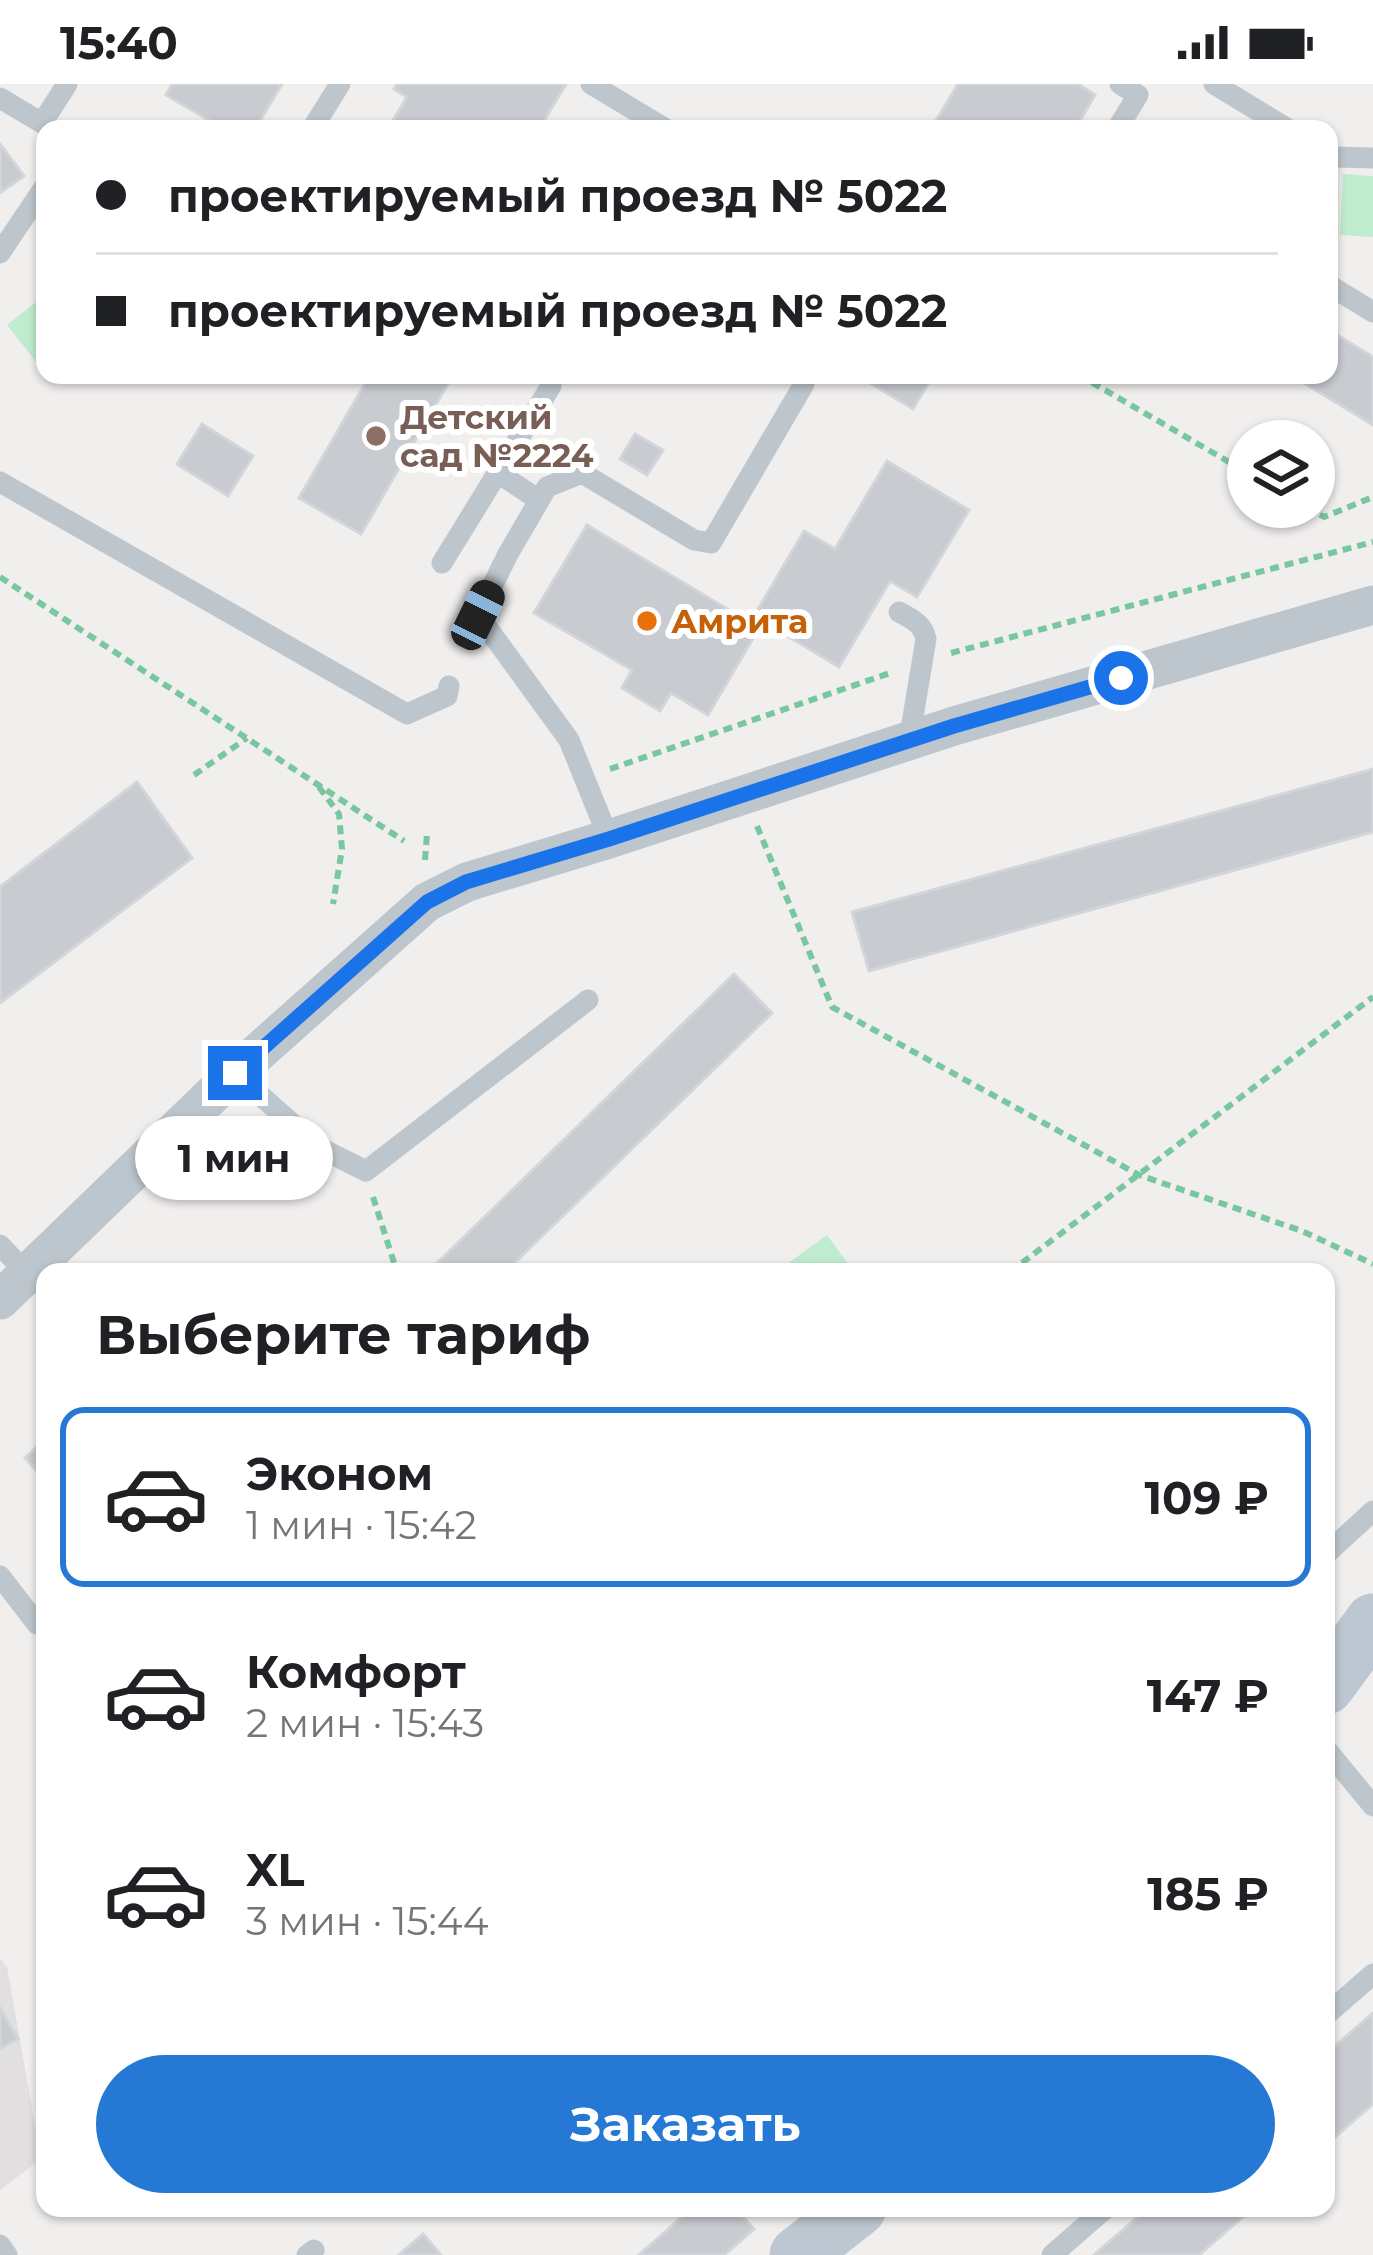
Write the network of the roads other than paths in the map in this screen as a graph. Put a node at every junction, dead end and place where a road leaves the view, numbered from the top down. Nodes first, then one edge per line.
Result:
1 (67, 84) edge
2 (340, 84) edge
3 (591, 84) edge
4 (1214, 84) edge
5 (1138, 88) edge
6 (0, 98) edge
7 (38, 120) edge
8 (51, 120) edge
9 (318, 120) edge
10 (651, 120) edge
11 (1122, 120) edge
12 (1273, 120) edge
13 (1338, 157) edge
14 (1373, 158) edge
15 (36, 199) edge
16 (0, 253) edge
17 (1338, 290) edge
18 (1373, 311) edge
19 (804, 384) dead end
20 (551, 386) dead end
21 (498, 473) junction
22 (0, 482) edge
23 (539, 500) junction
24 (442, 563) dead end
25 (1373, 605) edge
26 (899, 612) dead end
27 (449, 686) dead end
28 (909, 741) junction
29 (609, 839) junction
30 (588, 1000) dead end
31 (235, 1073) junction
32 (0, 1245) edge
33 (39, 1263) edge
34 (36, 1266) edge
35 (14, 1287) edge
36 (1373, 1511) edge
37 (1335, 1545) edge
38 (0, 1576) edge
39 (1373, 1622) edge
40 (36, 1623) edge
41 (1335, 1674) edge
42 (1335, 1760) edge
43 (1373, 1806) edge
44 (1373, 1974) edge
45 (1335, 2007) edge
46 (846, 2217) edge
47 (1096, 2217) edge
48 (0, 2246) edge
49 (7, 2255) edge
50 (797, 2255) edge
51 (1052, 2255) edge

1 - 8 lane
2 - 9 lane
3 - 10 lane
4 - 12 lane
5 - 11 lane
6 - 7 lane
13 - 14 lane
15 - 16 lane
17 - 18 lane
19 - 23 lane
20 - 21 lane
21 - 23 lane
21 - 24 lane
22 - 27 lane
23 - 29 lane
25 - 28 street
26 - 28 lane
28 - 29 street
29 - 31 street
30 - 31 lane
31 - 33 street
32 - 35 lane
34 - 35 street
36 - 37 lane
38 - 40 lane
39 - 41 main road
42 - 43 lane
44 - 45 lane
46 - 50 main road
47 - 51 lane
48 - 49 lane

